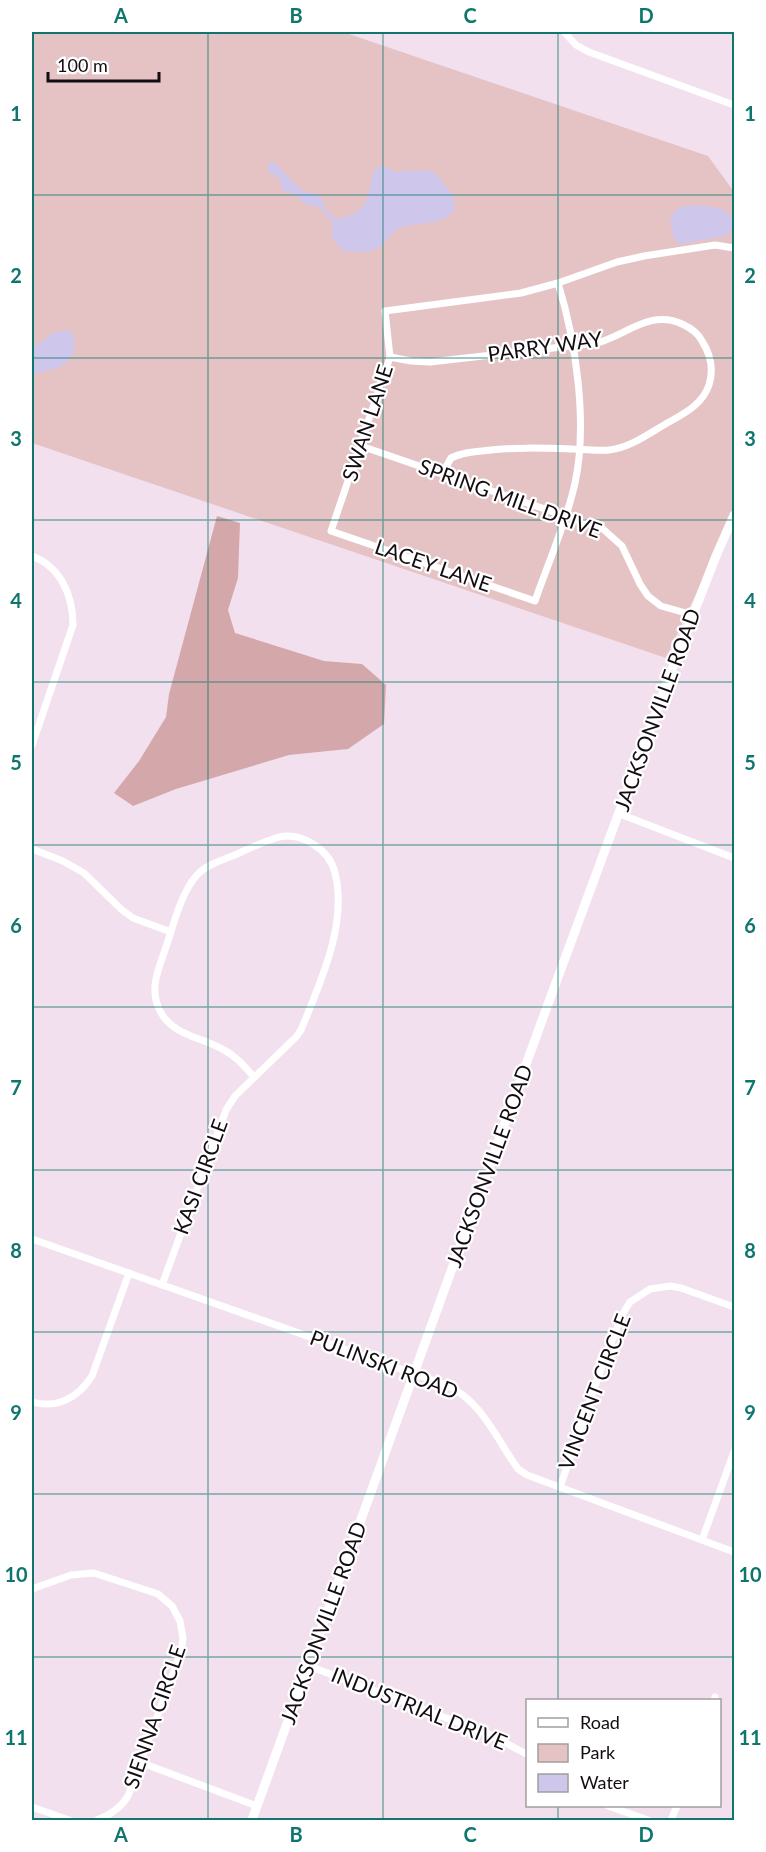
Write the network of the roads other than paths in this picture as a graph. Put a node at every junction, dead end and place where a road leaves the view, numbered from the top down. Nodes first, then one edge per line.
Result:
1 (564, 32) edge
2 (735, 105) edge
3 (735, 248) edge
4 (558, 283) junction
5 (573, 345) junction
6 (390, 357) junction
7 (361, 446) junction
8 (579, 449) junction
9 (442, 474) junction
10 (735, 515) edge
11 (565, 516) junction
12 (331, 531) joint
13 (32, 556) edge
14 (693, 615) junction
15 (32, 745) edge
16 (620, 814) junction
17 (32, 849) edge
18 (735, 858) edge
19 (171, 932) junction
20 (254, 1077) junction
21 (32, 1239) edge
22 (129, 1274) junction
23 (162, 1285) junction
24 (735, 1307) edge
25 (415, 1374) junction
26 (32, 1402) edge
27 (735, 1452) edge
28 (560, 1487) junction
29 (702, 1540) junction
30 (735, 1552) edge
31 (32, 1589) edge
32 (309, 1666) junction
33 (526, 1754) edge
34 (142, 1763) junction
35 (257, 1806) junction
36 (32, 1807) edge
37 (610, 1807) edge
38 (677, 1807) edge
39 (643, 1820) edge
40 (69, 1821) edge
41 (97, 1821) edge
42 (252, 1821) edge
43 (671, 1821) edge

1 - 2 street
3 - 4 street
4 - 5 street
4 - 6 street, SWAN LANE
5 - 6 street, PARRY WAY
5 - 8 street
5 - 8 street, PARRY WAY
6 - 7 street, SWAN LANE
7 - 9 street, SPRING MILL DRIVE
7 - 12 street, SWAN LANE
8 - 9 street, PARRY WAY
8 - 11 street
9 - 11 street, SPRING MILL DRIVE
10 - 14 main road, JACKSONVILLE ROAD
11 - 12 street, LACEY LANE
11 - 14 street, SPRING MILL DRIVE
13 - 15 street
14 - 16 main road, JACKSONVILLE ROAD
16 - 18 street
16 - 25 main road, JACKSONVILLE ROAD
17 - 19 street
19 - 20 street, KASI CIRCLE
19 - 20 street, KASI CIRCLE
20 - 23 street, KASI CIRCLE
21 - 22 street, PULINSKI ROAD
22 - 23 street, PULINSKI ROAD
22 - 26 street
23 - 25 street, PULINSKI ROAD
24 - 28 street, VINCENT CIRCLE
25 - 28 street, PULINSKI ROAD
25 - 32 main road, JACKSONVILLE ROAD
27 - 29 street
28 - 29 street, PULINSKI ROAD
29 - 30 street, PULINSKI ROAD
31 - 34 street, SIENNA CIRCLE
32 - 33 street, INDUSTRIAL DRIVE
32 - 35 main road, JACKSONVILLE ROAD
34 - 35 street
34 - 41 street, SIENNA CIRCLE
35 - 42 main road, JACKSONVILLE ROAD
36 - 40 street
37 - 39 street
38 - 43 street

